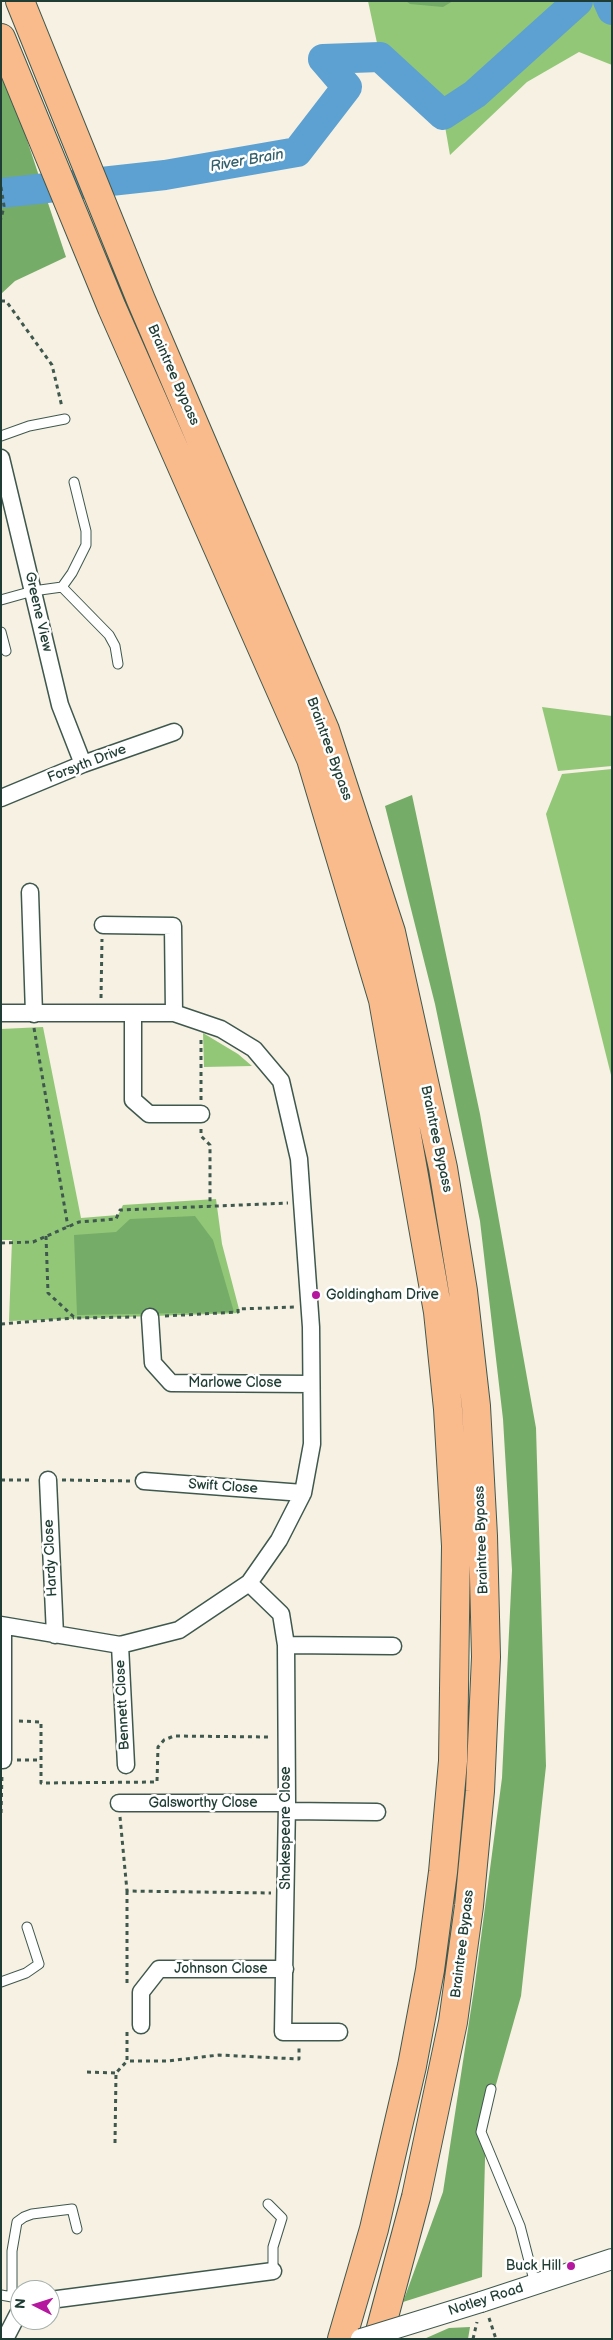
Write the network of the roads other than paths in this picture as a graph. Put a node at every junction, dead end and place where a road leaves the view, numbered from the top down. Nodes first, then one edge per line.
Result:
1 (20, 1) edge
2 (1, 38) edge
3 (65, 419) road end
4 (1, 436) edge
5 (1, 458) edge
6 (74, 482) dead end
7 (62, 587) junction
8 (33, 591) junction
9 (1, 600) edge
10 (1, 632) edge
11 (6, 651) dead end
12 (118, 664) dead end
13 (174, 732) dead end
14 (83, 764) junction
15 (1, 798) edge
16 (30, 892) dead end
17 (103, 925) road end
18 (1, 1013) edge
19 (174, 1013) junction
20 (32, 1014) junction
21 (133, 1014) junction
22 (201, 1114) dead end
23 (150, 1317) dead end
24 (312, 1384) junction
25 (48, 1480) road end
26 (144, 1481) road end
27 (303, 1493) junction
28 (249, 1583) junction
29 (2, 1626) edge
30 (55, 1635) junction
31 (120, 1645) junction
32 (286, 1645) junction
33 (393, 1646) dead end
34 (3, 1760) road end
35 (126, 1765) dead end
36 (119, 1803) road end
37 (287, 1807) junction
38 (376, 1812) dead end
39 (27, 1927) dead end
40 (285, 1969) junction
41 (1, 1982) edge
42 (134, 2025) road end
43 (339, 2032) dead end
44 (491, 2089) dead end
45 (268, 2204) dead end
46 (77, 2229) dead end
47 (612, 2259) edge
48 (273, 2271) joint
49 (15, 2280) edge
50 (535, 2284) junction
51 (60, 2299) edge
52 (10, 2324) edge
53 (5, 2339) edge
54 (342, 2339) edge
55 (361, 2339) edge
56 (378, 2339) edge

1 - 56 highway, Braintree Bypass
2 - 54 highway, Braintree Bypass
3 - 4 lane
5 - 8 street, Greene View
6 - 7 lane
7 - 8 lane
7 - 12 lane
8 - 9 lane
8 - 14 street, Greene View
10 - 11 lane
13 - 14 street, Forsyth Drive
14 - 15 street, Forsyth Drive
16 - 20 street
17 - 19 street
18 - 20 street
19 - 21 street
19 - 24 street
20 - 21 street
21 - 22 street
23 - 24 street, Marlowe Close
24 - 27 street
25 - 30 street, Hardy Close
26 - 27 street, Swift Close
27 - 28 street
28 - 31 street
28 - 32 street, Shakespeare Close
29 - 30 street
29 - 34 street
30 - 31 street
31 - 35 street, Bennett Close
32 - 33 street
32 - 37 street, Shakespeare Close
36 - 37 street, Galsworthy Close
37 - 38 street, Galsworthy Close
37 - 40 street, Shakespeare Close
39 - 41 lane
40 - 42 street, Johnson Close
40 - 43 street, Shakespeare Close
44 - 50 lane
45 - 48 lane
46 - 49 lane
47 - 50 street, Notley Road
48 - 51 street
50 - 55 street, Notley Road, bridge
52 - 53 street

